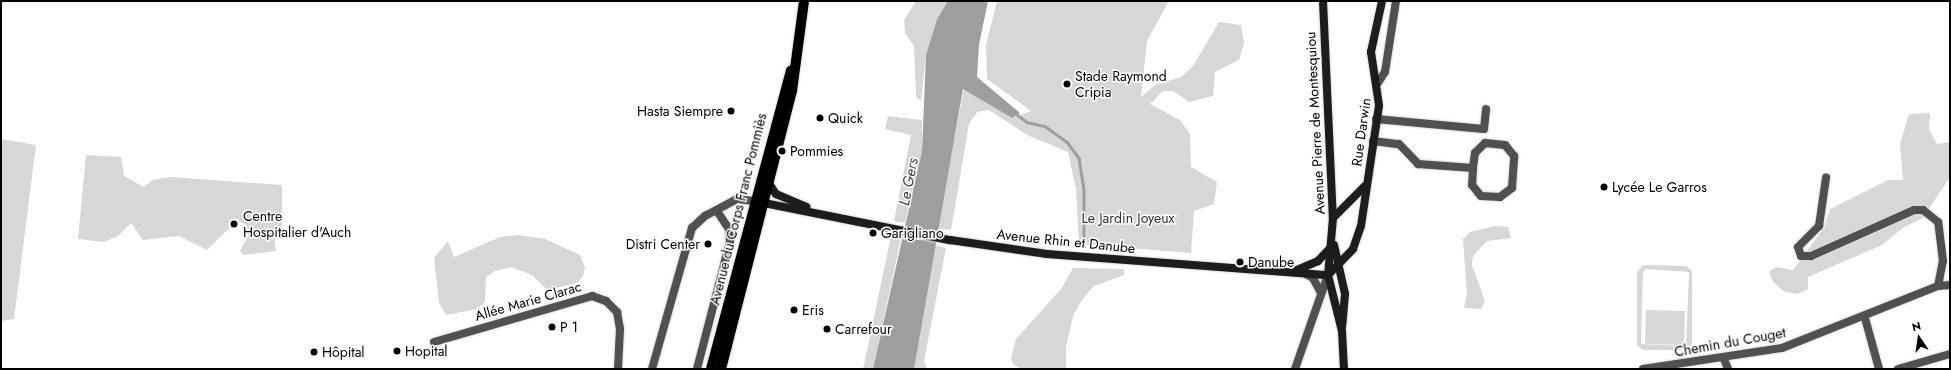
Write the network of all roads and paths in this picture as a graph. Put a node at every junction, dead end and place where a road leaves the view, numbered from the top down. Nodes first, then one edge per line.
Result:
1 (804, 1) edge
2 (1323, 1) edge
3 (1396, 1) edge
4 (1382, 2) edge
5 (796, 58) junction
6 (1378, 84) junction
7 (1486, 109) dead end
8 (1376, 119) junction
9 (1373, 141) junction
10 (1473, 168) junction
11 (1826, 178) dead end
12 (769, 183) junction
13 (1367, 184) junction
14 (759, 202) junction
15 (717, 211) junction
16 (827, 216) junction
17 (1333, 218) junction
18 (1334, 243) junction
19 (1339, 264) junction
20 (1294, 271) junction
21 (1328, 271) junction
22 (1303, 272) junction
23 (1950, 285) edge
24 (1938, 286) junction
25 (1320, 291) junction
26 (1865, 318) junction
27 (1342, 331) junction
28 (434, 342) dead end
29 (1950, 354) edge
30 (1724, 359) junction
31 (618, 369) edge
32 (652, 369) edge
33 (698, 369) edge
34 (711, 369) edge
35 (721, 369) edge
36 (1295, 369) edge
37 (1344, 369) edge
38 (1643, 369) edge
39 (1728, 369) edge
40 (1879, 369) edge
41 (1898, 369) edge

1 - 5 main road, Avenue du Corps Franc Pommiès
2 - 17 street, Avenue Pierre de Montesquiou
3 - 6 street
4 - 6 street, Rue Darwin
5 - 12 main road, Avenue du Corps Franc Pommiès
5 - 14 main road, Avenue du Corps Franc Pommiès
6 - 8 street, Rue Darwin
7 - 8 street
8 - 9 street, Rue Darwin
9 - 10 street
9 - 13 street, Rue Darwin
10 - 10 street
11 - 24 street
12 - 14 main road, Avenue du Corps Franc Pommiès
12 - 16 street, Avenue Rhin et Danube
13 - 17 street, Rue Darwin
13 - 19 street, Rue Darwin
14 - 15 street
14 - 16 street, Avenue Rhin et Danube
14 - 34 main road, Avenue du Corps Franc Pommiès
14 - 35 main road, Avenue du Corps Franc Pommiès
15 - 32 street
15 - 33 street
16 - 20 street, Avenue Rhin et Danube
17 - 18 street, Avenue Pierre de Montesquiou
18 - 19 street, Avenue Pierre de Montesquiou
18 - 20 street
18 - 21 street, Avenue Pierre de Montesquiou
19 - 21 street, Rue Darwin
19 - 27 street
20 - 22 street, Avenue Rhin et Danube
21 - 22 street, Avenue Rhin et Danube
21 - 25 street, Avenue Pierre de Montesquiou
21 - 27 street
22 - 25 street
23 - 24 street, Chemin du Couget
24 - 26 street, Chemin du Couget
25 - 36 street, Avenue Pierre de Montesquiou
26 - 30 street, Chemin du Couget
26 - 40 street
27 - 37 street
28 - 31 street, Allée Marie Clarac
29 - 41 street
30 - 38 street, Chemin du Couget
30 - 39 street

